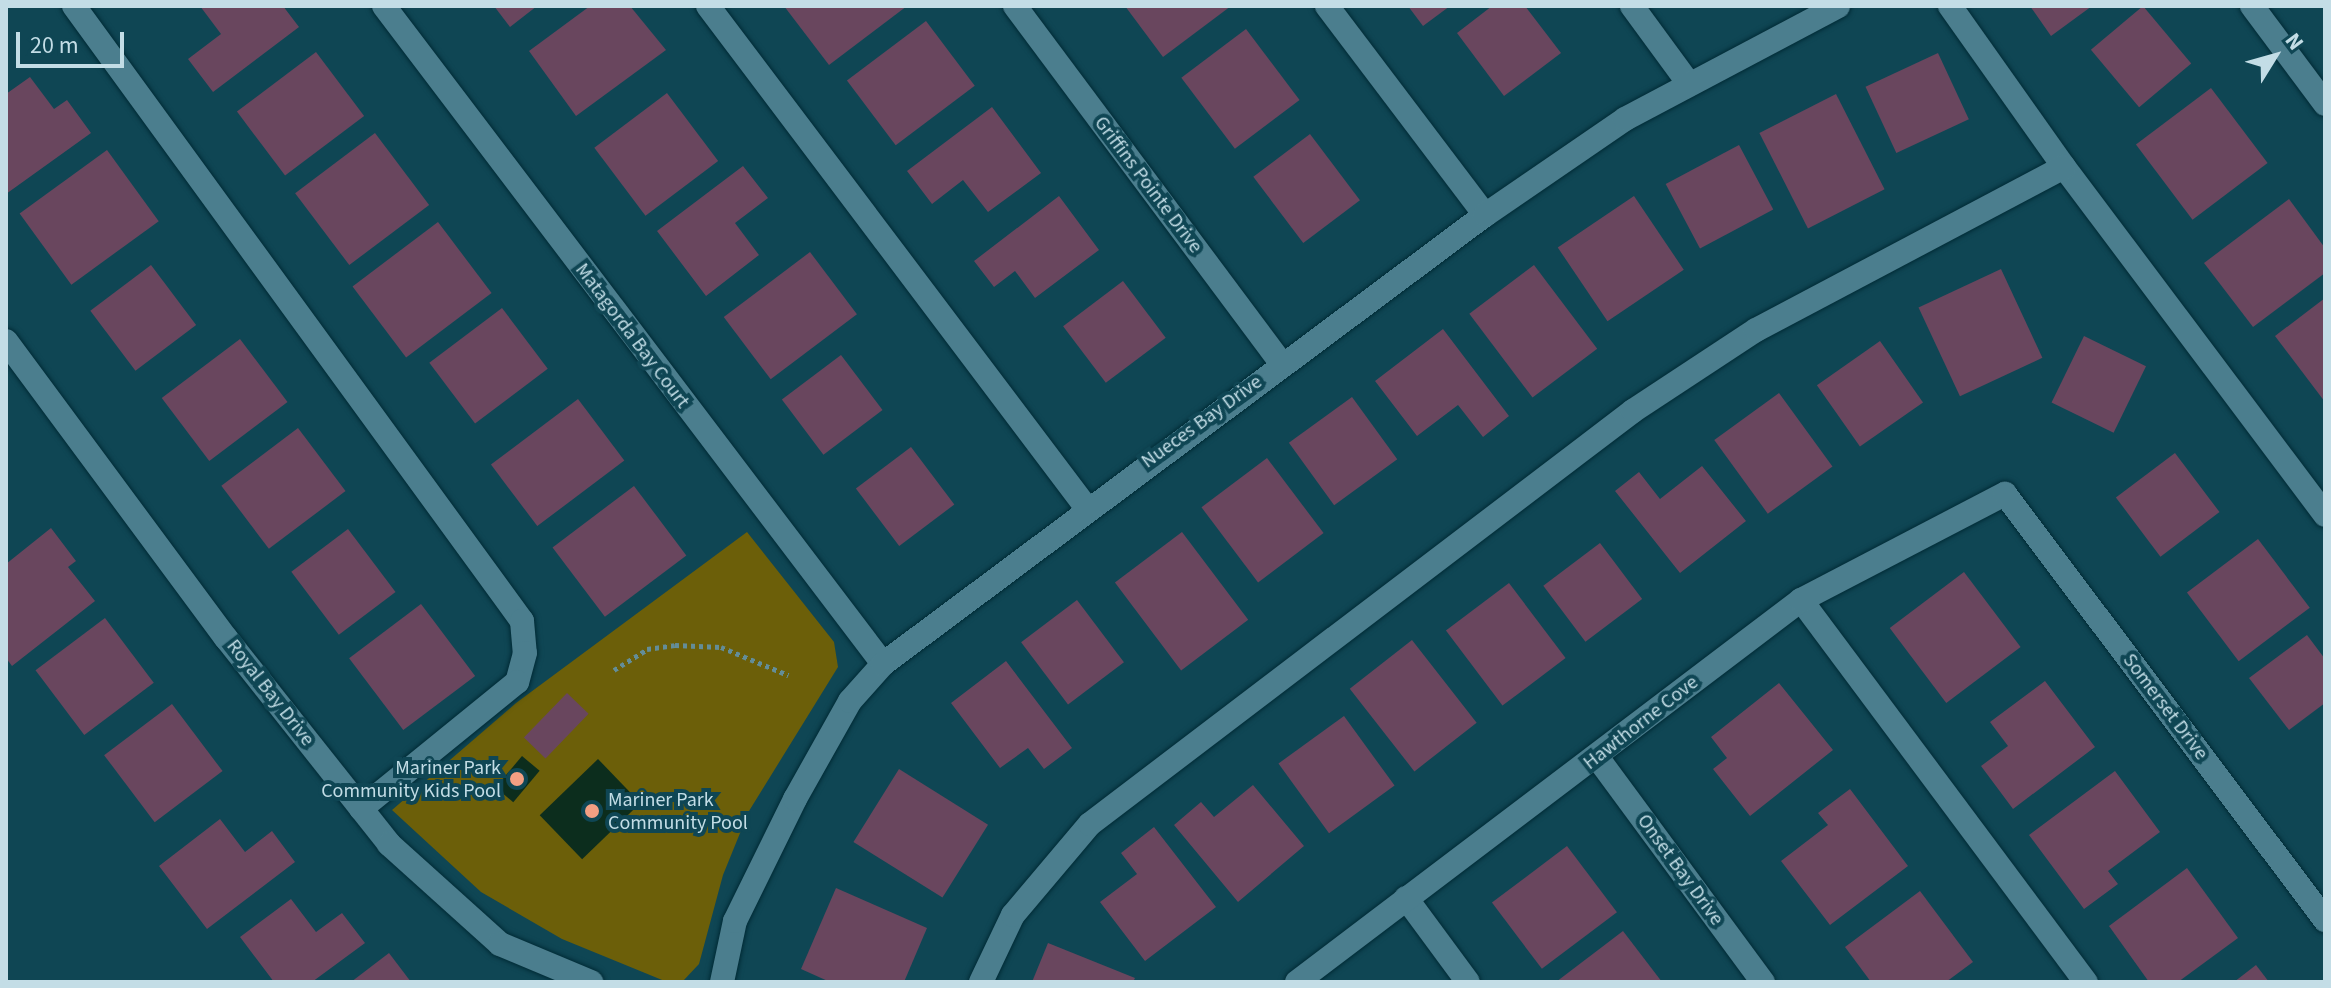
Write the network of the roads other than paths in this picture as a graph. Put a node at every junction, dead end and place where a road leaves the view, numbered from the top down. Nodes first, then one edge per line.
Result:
1 (74, 6) edge
2 (384, 6) edge
3 (708, 6) edge
4 (1015, 6) edge
5 (1327, 6) edge
6 (1632, 6) edge
7 (1838, 6) edge
8 (1950, 6) edge
9 (2252, 6) edge
10 (1689, 84) junction
11 (2325, 104) edge
12 (2064, 167) junction
13 (1485, 215) junction
14 (6, 341) edge
15 (1281, 363) junction
16 (2005, 494) joint
17 (1086, 507) junction
18 (2325, 515) edge
19 (1801, 600) junction
20 (883, 664) junction
21 (1597, 757) junction
22 (361, 809) junction
23 (1406, 898) junction
24 (2325, 920) edge
25 (591, 982) edge
26 (722, 982) edge
27 (981, 982) edge
28 (1297, 982) edge
29 (1468, 982) edge
30 (1763, 982) edge
31 (2086, 982) edge

1 - 22 street
2 - 20 street, Matagorda Bay Court
3 - 17 street
4 - 15 street, Griffins Pointe Drive
5 - 13 street
6 - 10 street
7 - 10 street, Nueces Bay Drive
8 - 12 street
9 - 11 street
10 - 13 street, Nueces Bay Drive
12 - 18 street
12 - 27 street
13 - 15 street, Nueces Bay Drive
14 - 22 street, Royal Bay Drive
15 - 17 street, Nueces Bay Drive
16 - 19 street, Hawthorne Cove
16 - 24 street, Somerset Drive
17 - 20 street, Nueces Bay Drive
19 - 21 street, Hawthorne Cove
19 - 31 street
20 - 26 street, Nueces Bay Drive
21 - 23 street, Hawthorne Cove
21 - 30 street, Onset Bay Drive
22 - 25 street, Royal Bay Drive
23 - 28 street, Hawthorne Cove
23 - 29 street

